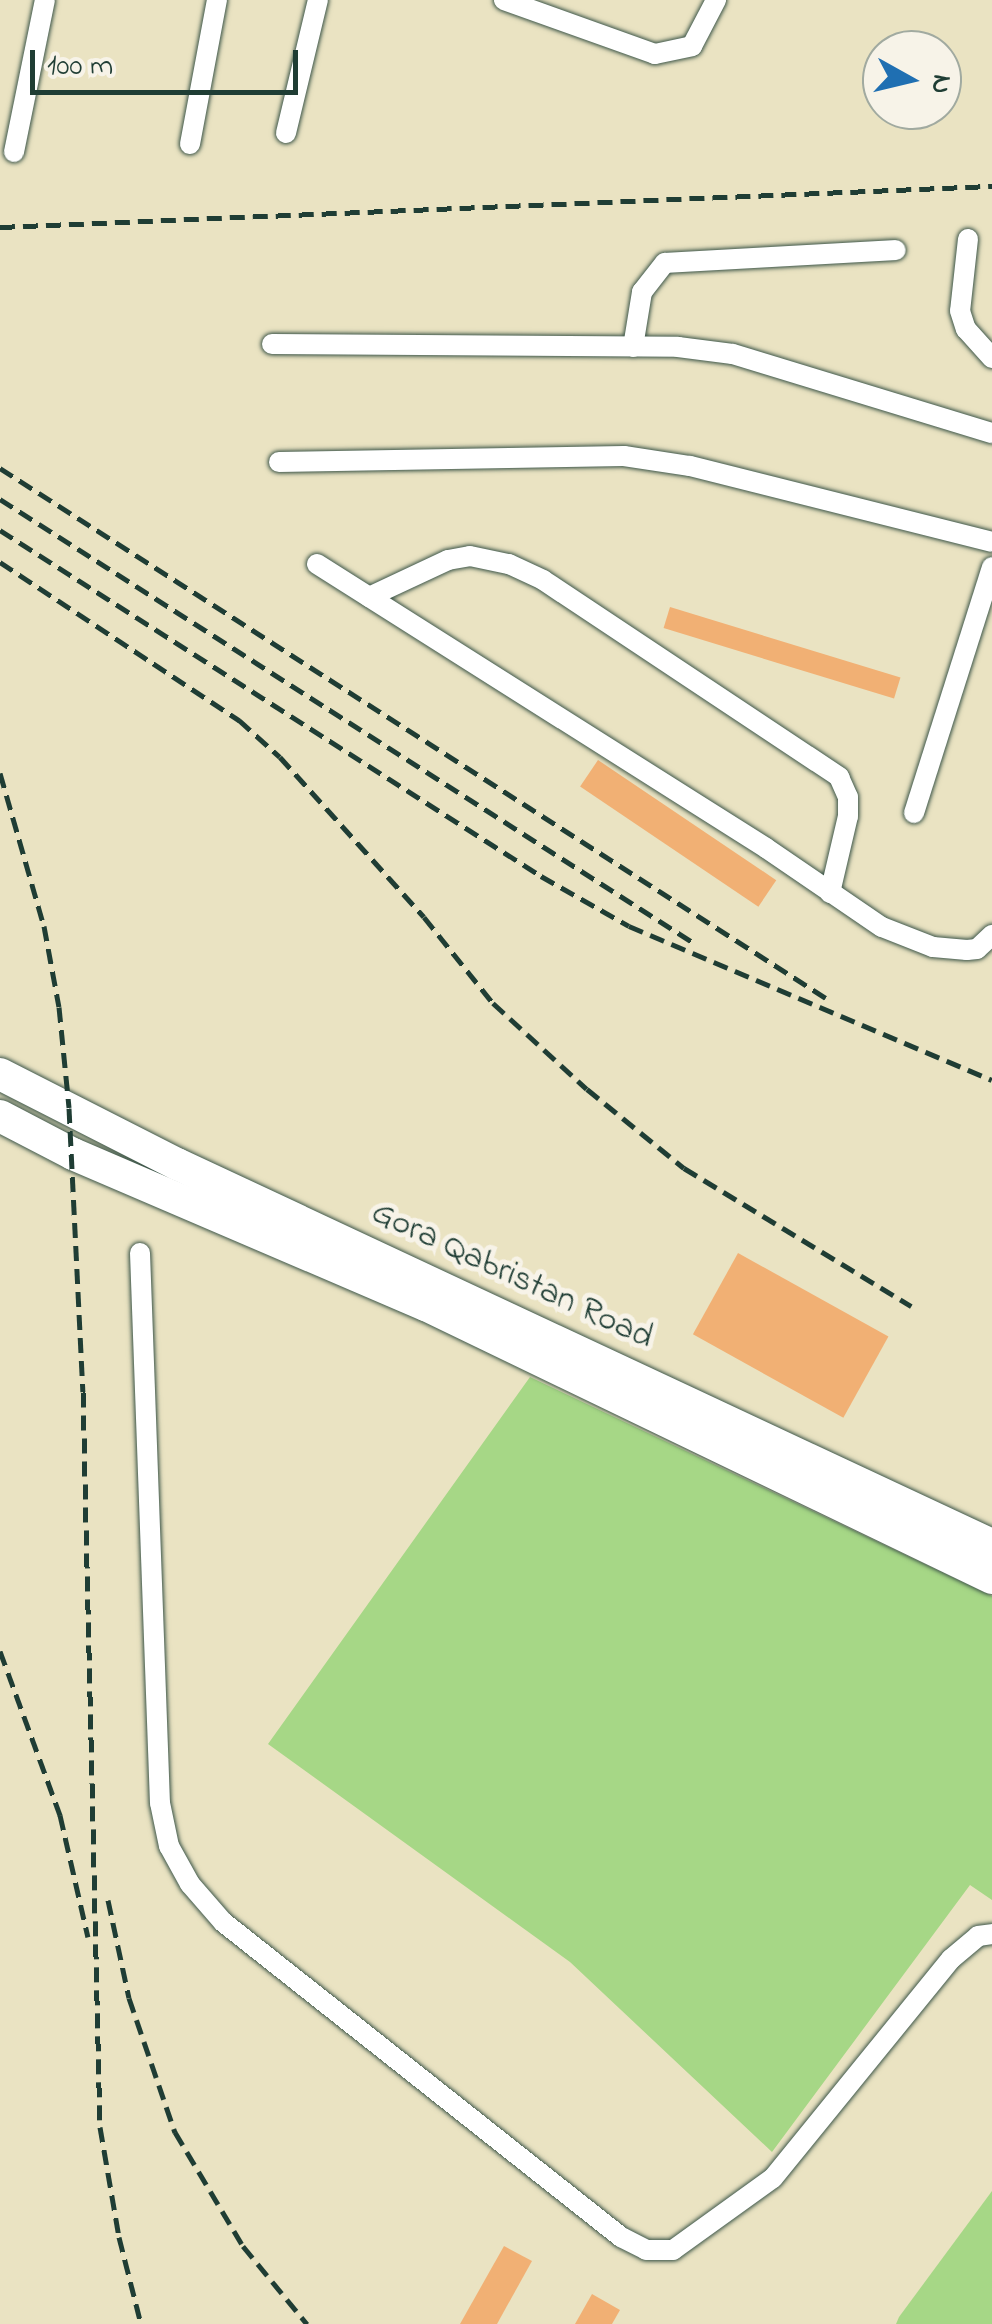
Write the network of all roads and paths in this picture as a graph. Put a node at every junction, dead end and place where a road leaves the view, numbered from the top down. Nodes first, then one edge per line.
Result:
1 (45, 0) edge
2 (217, 0) edge
3 (318, 0) edge
4 (504, 0) edge
5 (716, 0) edge
6 (286, 133) dead end
7 (190, 144) dead end
8 (14, 152) dead end
9 (968, 240) dead end
10 (896, 250) dead end
11 (272, 344) dead end
12 (632, 347) junction
13 (992, 358) edge
14 (992, 433) edge
15 (279, 462) dead end
16 (992, 542) edge
17 (317, 564) dead end
18 (992, 567) edge
19 (369, 598) junction
20 (914, 814) dead end
21 (830, 893) junction
22 (992, 935) edge
23 (0, 1074) edge
24 (0, 1116) edge
25 (140, 1253) dead end
26 (992, 1545) edge
27 (992, 1578) edge
28 (992, 1934) edge

1 - 8 street
2 - 7 street
3 - 6 street
4 - 5 street
9 - 13 street
10 - 12 street
11 - 12 street
12 - 14 street
15 - 16 street
17 - 19 street
18 - 20 street
19 - 21 street
19 - 21 street
21 - 22 street
23 - 26 main road, Gora Qabristan Road
24 - 27 main road, Gora Qabristan Road
25 - 28 street

